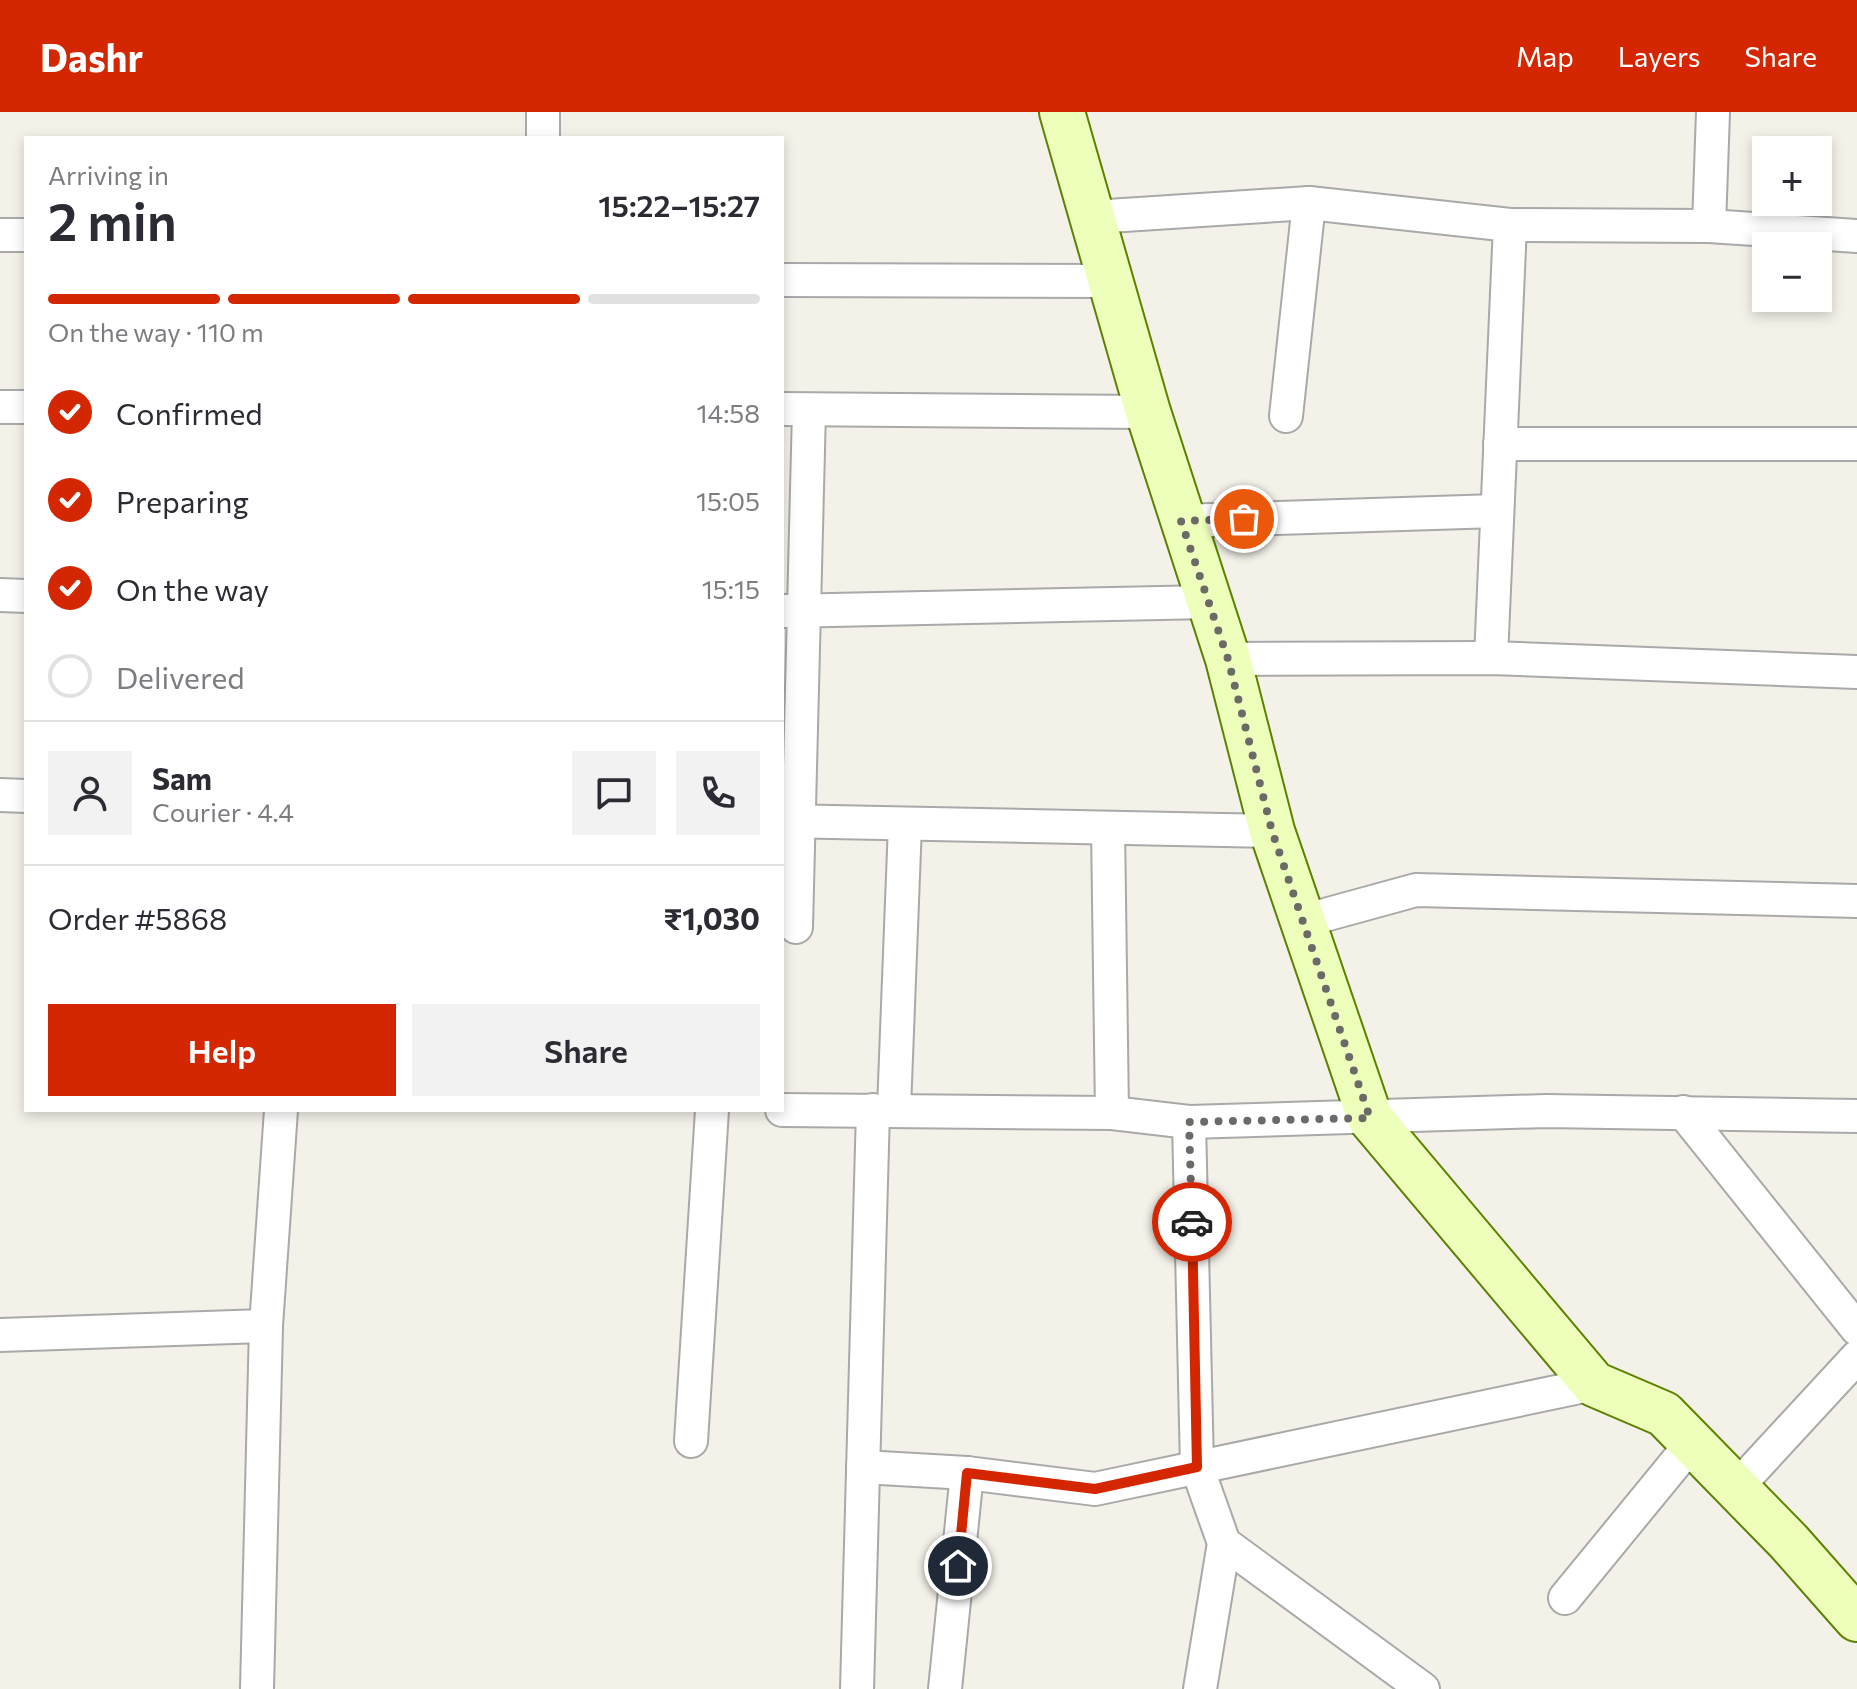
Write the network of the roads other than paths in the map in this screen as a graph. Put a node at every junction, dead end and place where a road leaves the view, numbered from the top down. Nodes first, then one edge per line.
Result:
1 (543, 112) edge
2 (1062, 112) edge
3 (1713, 112) edge
4 (543, 136) edge
5 (1309, 203) junction
6 (1093, 217) junction
7 (1510, 225) junction
8 (1709, 226) junction
9 (0, 235) edge
10 (24, 235) edge
11 (1857, 236) edge
12 (784, 280) edge
13 (1112, 281) junction
14 (0, 407) edge
15 (24, 407) edge
16 (795, 410) edge
17 (1148, 412) junction
18 (1286, 416) dead end
19 (1500, 444) junction
20 (1857, 444) edge
21 (1497, 511) junction
22 (1181, 521) junction
23 (0, 595) edge
24 (24, 596) edge
25 (1209, 602) junction
26 (793, 611) edge
27 (1491, 658) junction
28 (1228, 659) junction
29 (1857, 672) edge
30 (0, 795) edge
31 (24, 796) edge
32 (790, 821) edge
33 (905, 824) junction
34 (1108, 828) junction
35 (1272, 831) junction
36 (1857, 901) edge
37 (1303, 921) junction
38 (796, 927) dead end
39 (784, 1110) edge
40 (883, 1110) junction
41 (281, 1112) edge
42 (712, 1112) edge
43 (1683, 1112) junction
44 (1112, 1113) junction
45 (1857, 1116) edge
46 (1370, 1118) junction
47 (1189, 1122) junction
48 (266, 1326) junction
49 (1857, 1329) edge
50 (0, 1335) edge
51 (1857, 1357) edge
52 (1594, 1384) junction
53 (691, 1441) dead end
54 (1692, 1443) junction
55 (863, 1467) junction
56 (1197, 1467) junction
57 (967, 1473) junction
58 (1736, 1488) junction
59 (1224, 1543) junction
60 (1565, 1598) dead end
61 (1857, 1619) edge
62 (257, 1689) edge
63 (857, 1689) edge
64 (945, 1689) edge
65 (1200, 1689) edge
66 (1423, 1689) edge

1 - 4 street
2 - 6 street
3 - 8 street
5 - 6 street
5 - 7 street
5 - 18 street
6 - 13 street
7 - 8 street
7 - 19 street
8 - 11 street
9 - 10 street
12 - 13 street
13 - 17 street
14 - 15 street
16 - 17 street
16 - 26 street
17 - 22 street
19 - 20 street
19 - 21 street
21 - 22 street
21 - 27 street
22 - 25 street
23 - 24 street
25 - 26 street
25 - 28 street
26 - 32 street
27 - 28 street
27 - 29 street
28 - 35 street
30 - 31 street
32 - 33 street
32 - 38 street
33 - 34 street
33 - 40 street
34 - 35 street
34 - 44 street
35 - 37 street
36 - 37 street
37 - 46 street
39 - 40 street
40 - 44 street
40 - 55 street
41 - 48 street
42 - 53 street
43 - 45 street
43 - 46 street
43 - 49 street
44 - 47 street
46 - 47 street
46 - 52 street
47 - 56 street
48 - 50 street
48 - 62 street
51 - 58 street
52 - 54 street
52 - 56 street
54 - 58 street
54 - 60 street
55 - 57 street
55 - 63 street
56 - 57 street
56 - 59 street
57 - 64 street
58 - 61 street
59 - 65 street
59 - 66 street

